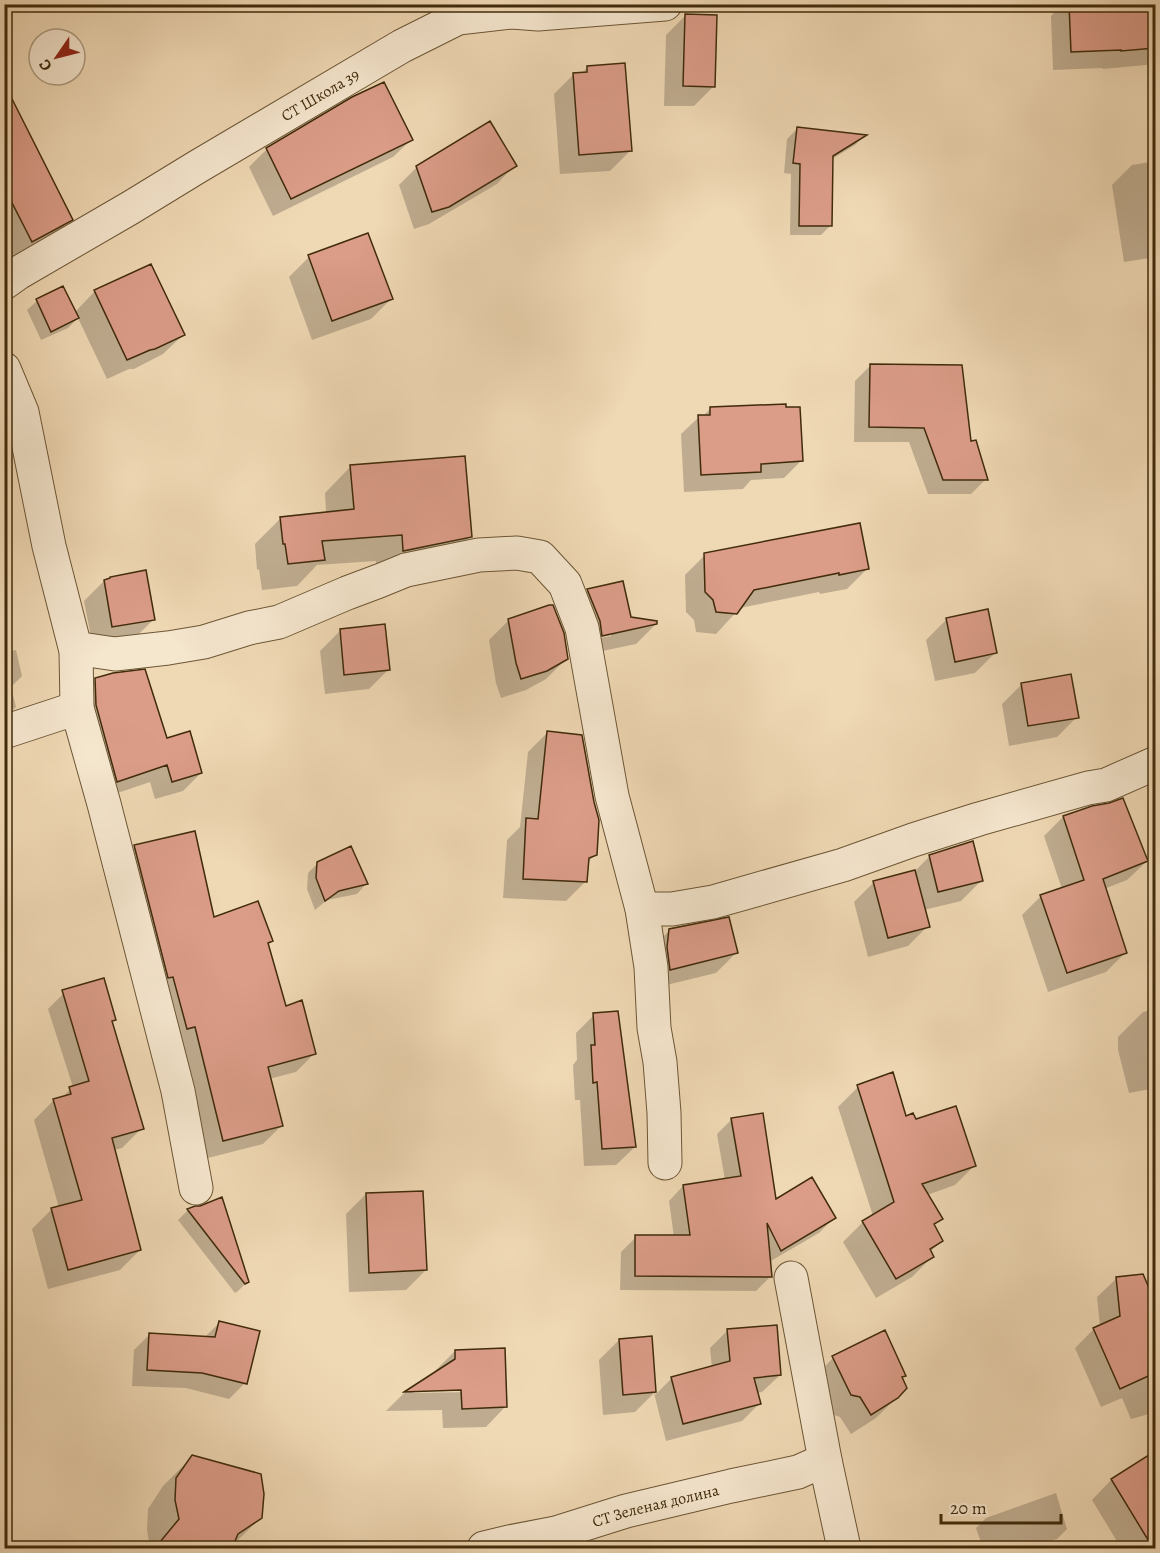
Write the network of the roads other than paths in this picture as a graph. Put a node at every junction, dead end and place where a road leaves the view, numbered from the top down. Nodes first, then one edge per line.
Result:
1 (665, 4) edge
2 (4, 283) edge
3 (4, 369) edge
4 (76, 651) junction
5 (77, 708) junction
6 (4, 732) edge
7 (1155, 763) edge
8 (642, 909) junction
9 (665, 1163) dead end
10 (196, 1188) dead end
11 (791, 1278) dead end
12 (825, 1460) junction
13 (484, 1548) edge
14 (844, 1548) edge

1 - 2 street, СТ Школа 39
3 - 4 street
4 - 5 street
4 - 8 street
5 - 6 street
5 - 10 street
7 - 8 street
8 - 9 street
11 - 12 street
12 - 13 street, СТ Зеленая долина
12 - 14 street

